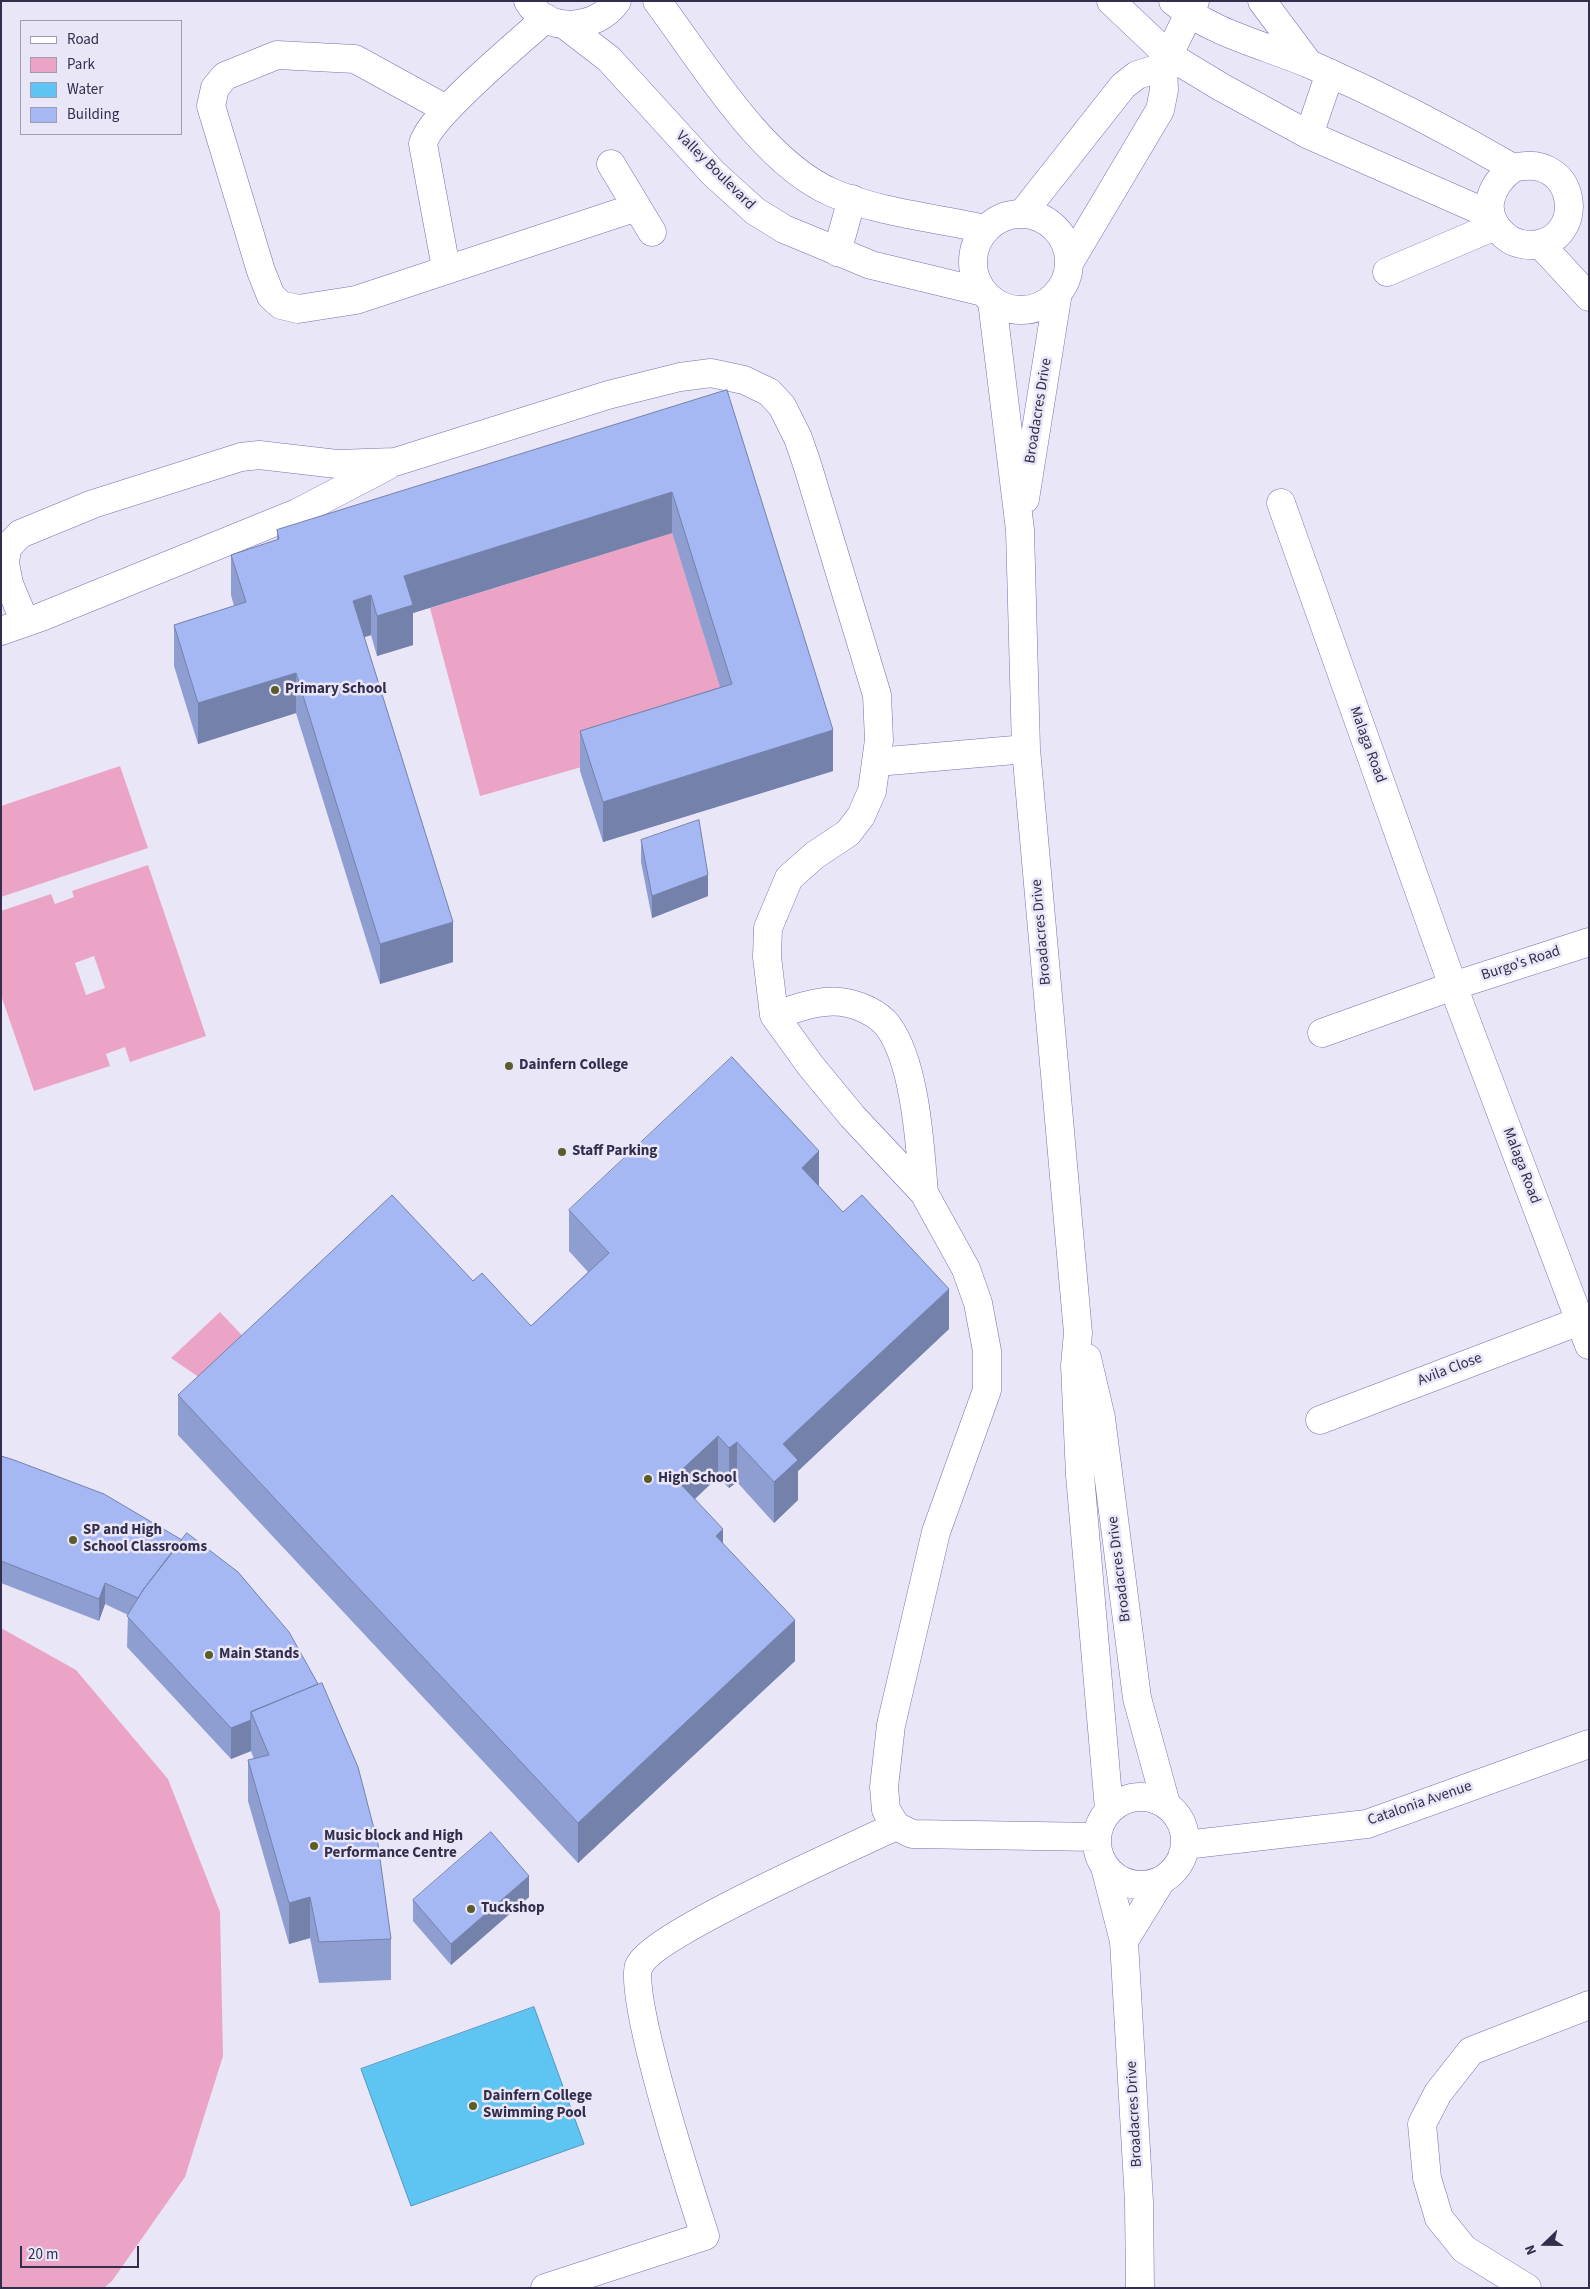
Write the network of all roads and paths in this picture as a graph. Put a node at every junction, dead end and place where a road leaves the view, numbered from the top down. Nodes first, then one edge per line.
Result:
1 (617, 1) edge
2 (657, 1) edge
3 (1111, 1) edge
4 (1262, 1) edge
5 (1186, 6) edge
6 (539, 10) edge
7 (1166, 61) junction
8 (1320, 68) junction
9 (446, 109) junction
10 (1309, 135) junction
11 (611, 164) dead end
12 (1513, 168) junction
13 (1578, 192) edge
14 (852, 199) junction
15 (637, 207) junction
16 (1022, 214) junction
17 (1493, 220) junction
18 (986, 229) junction
19 (652, 232) dead end
20 (1540, 244) junction
21 (838, 252) junction
22 (1069, 263) junction
23 (446, 268) junction
24 (1387, 272) dead end
25 (1058, 292) junction
26 (988, 296) junction
27 (1589, 297) edge
28 (395, 462) junction
29 (1281, 504) dead end
30 (1020, 530) junction
31 (13, 627) edge
32 (1026, 749) junction
33 (876, 762) junction
34 (1589, 942) edge
35 (1453, 986) junction
36 (774, 1015) junction
37 (1322, 1033) dead end
38 (924, 1193) junction
39 (1078, 1333) junction
40 (1584, 1333) edge
41 (1320, 1420) dead end
42 (1589, 1744) edge
43 (1166, 1804) junction
44 (1110, 1809) junction
45 (896, 1826) junction
46 (1096, 1837) junction
47 (1185, 1845) junction
48 (1105, 1867) junction
49 (1160, 1882) junction
50 (1124, 1941) junction
51 (1589, 2005) edge
52 (545, 2288) edge
53 (1140, 2288) edge
54 (1527, 2288) edge

1 - 6 street
2 - 14 street
3 - 7 street
4 - 8 street
5 - 7 street, Broadacres Drive
5 - 8 street
6 - 9 street
6 - 21 street, Valley Boulevard
7 - 10 street
7 - 16 street
7 - 22 street, Broadacres Drive
8 - 10 street
8 - 12 street
9 - 23 street
9 - 23 street
10 - 17 street
11 - 15 street
12 - 13 street
12 - 17 street
13 - 20 street
14 - 18 street
14 - 21 street
15 - 19 street
15 - 23 street
16 - 18 street, Broadacres Drive
16 - 22 street, Broadacres Drive
17 - 20 street
17 - 24 street
18 - 26 street, Broadacres Drive
20 - 27 street
21 - 26 street, Valley Boulevard
22 - 25 street, Broadacres Drive
25 - 26 street
25 - 30 street, Broadacres Drive
26 - 30 street, Broadacres Drive
28 - 31 street
28 - 31 street
28 - 33 street
29 - 35 street, Malaga Road
30 - 32 street, Broadacres Drive
32 - 33 street
32 - 39 street, Broadacres Drive
33 - 36 street
34 - 35 street, Burgo's Road
35 - 37 street
35 - 40 street, Malaga Road
36 - 38 street
36 - 38 street
38 - 45 street
39 - 43 street, Broadacres Drive
39 - 44 street, Broadacres Drive
40 - 41 street, Avila Close
42 - 47 street, Catalonia Avenue
43 - 44 street
43 - 47 street, Broadacres Drive
44 - 46 street
45 - 46 street
45 - 52 street
46 - 48 street, Broadacres Drive
47 - 49 street
48 - 49 street
48 - 50 street, Broadacres Drive
49 - 50 street
50 - 53 street, Broadacres Drive
51 - 54 street

